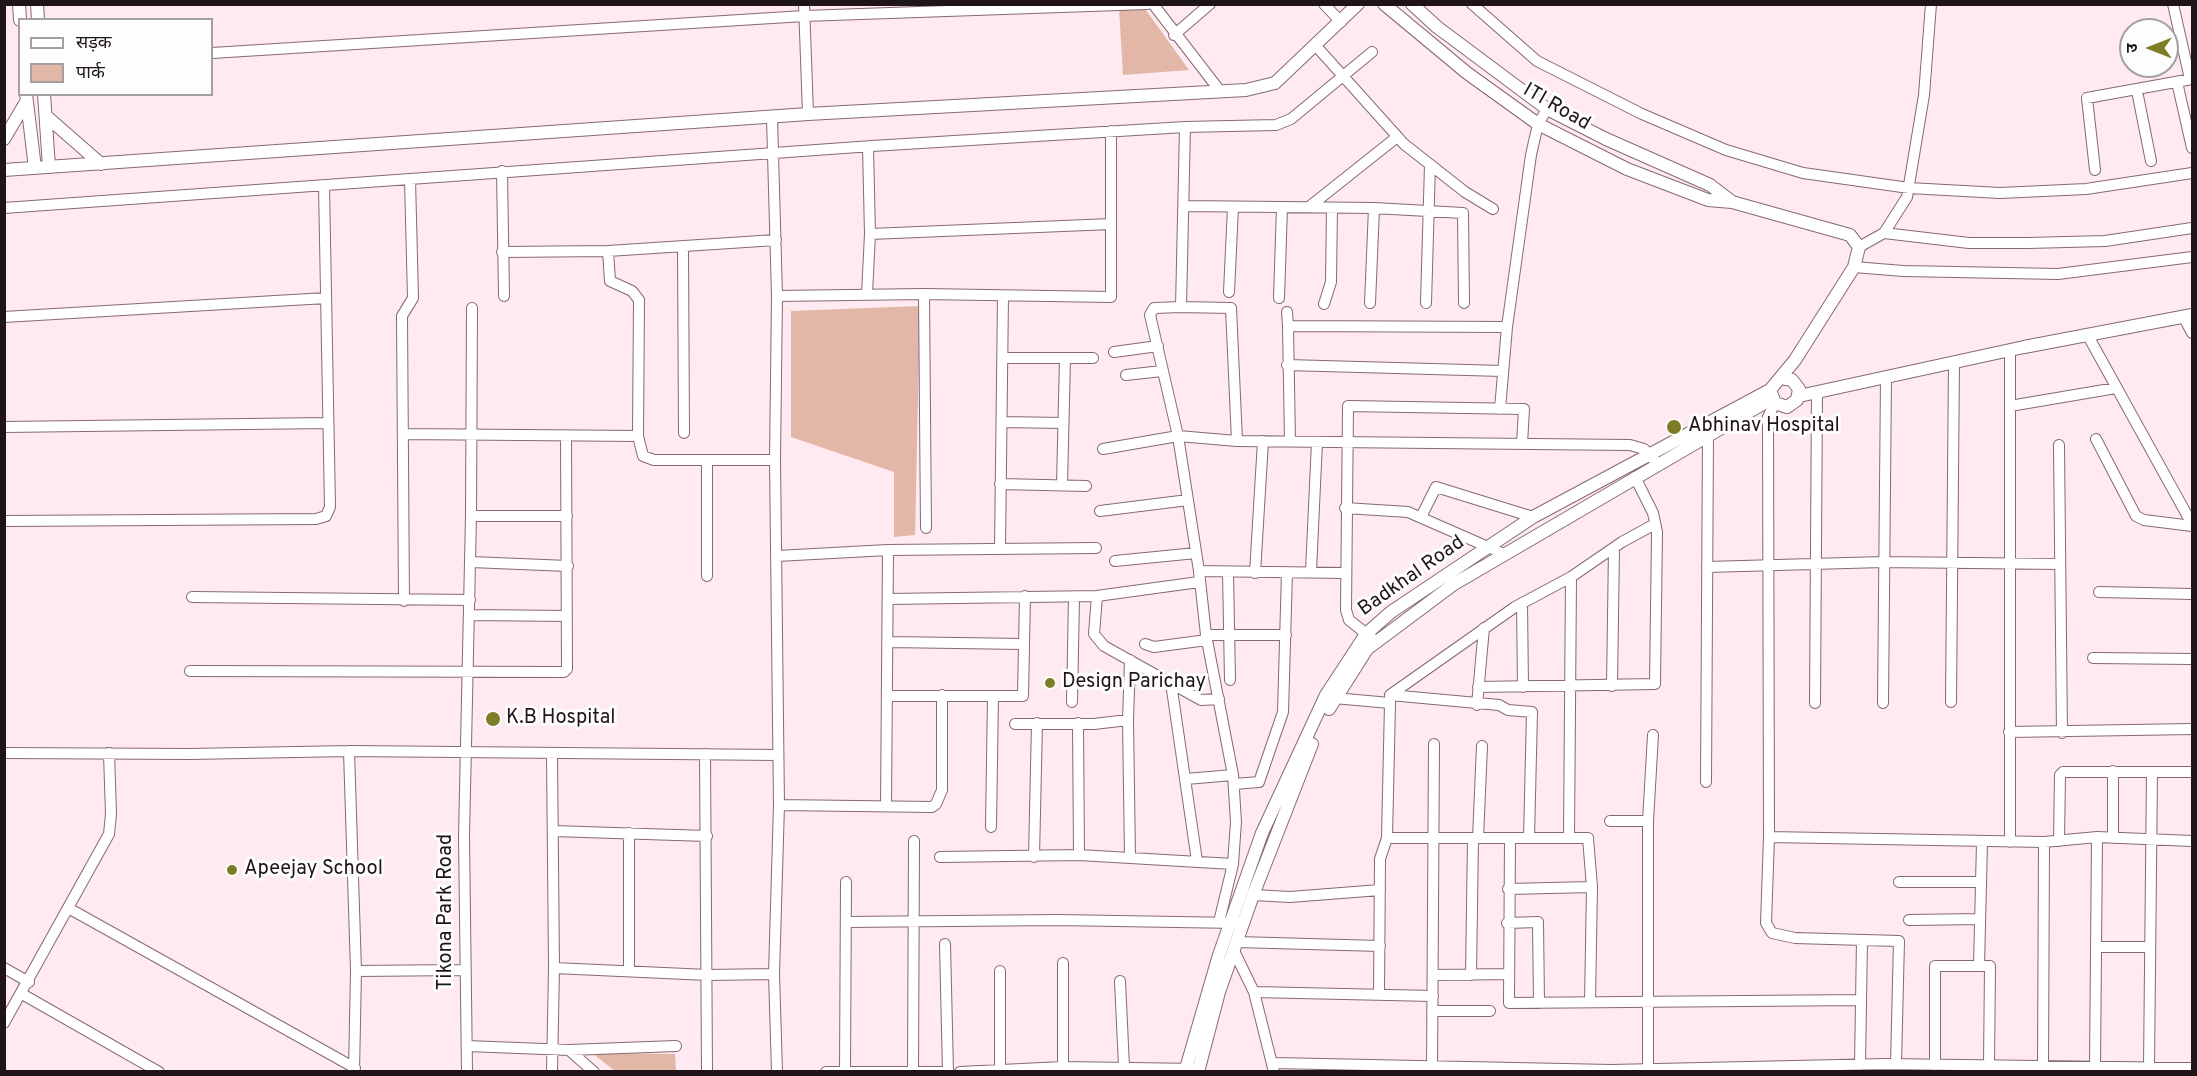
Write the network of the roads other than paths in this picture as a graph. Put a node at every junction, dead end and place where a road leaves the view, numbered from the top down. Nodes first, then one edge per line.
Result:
1 (1147, 4) edge
2 (1153, 4) edge
3 (1210, 4) edge
4 (1324, 4) edge
5 (1358, 4) edge
6 (1384, 4) edge
7 (1412, 4) edge
8 (1472, 4) edge
9 (1931, 4) edge
10 (2173, 4) edge
11 (804, 10) edge
12 (1341, 22) junction
13 (1174, 35) junction
14 (1316, 46) junction
15 (1372, 52) dead end
16 (213, 53) edge
17 (1344, 78) junction
18 (2191, 79) edge
19 (2177, 82) junction
20 (1220, 91) junction
21 (2137, 91) junction
22 (44, 96) edge
23 (26, 98) edge
24 (1547, 109) junction
25 (808, 114) junction
26 (46, 116) junction
27 (772, 118) junction
28 (1538, 124) junction
29 (1185, 127) junction
30 (1111, 131) junction
31 (1397, 137) junction
32 (4, 139) edge
33 (868, 147) junction
34 (2193, 148) edge
35 (774, 153) junction
36 (2151, 161) dead end
37 (101, 164) junction
38 (1430, 165) junction
39 (50, 167) junction
40 (35, 168) junction
41 (4, 170) edge
42 (502, 171) junction
43 (2095, 171) dead end
44 (2193, 173) edge
45 (410, 179) junction
46 (324, 186) junction
47 (1909, 188) junction
48 (1465, 192) junction
49 (1732, 202) junction
50 (1185, 206) junction
51 (1233, 207) junction
52 (1282, 207) junction
53 (1309, 207) junction
54 (4, 208) edge
55 (1332, 208) junction
56 (1374, 208) junction
57 (1493, 209) dead end
58 (1427, 211) junction
59 (1464, 213) junction
60 (1111, 224) junction
61 (2193, 228) edge
62 (1884, 233) junction
63 (870, 234) junction
64 (776, 240) junction
65 (1859, 247) junction
66 (683, 248) junction
67 (608, 251) junction
68 (502, 252) junction
69 (2193, 257) edge
70 (1854, 267) junction
71 (1230, 292) dead end
72 (867, 294) junction
73 (924, 294) junction
74 (504, 296) dead end
75 (777, 296) junction
76 (1003, 296) junction
77 (326, 298) junction
78 (1279, 298) dead end
79 (1371, 303) dead end
80 (1426, 303) dead end
81 (1464, 303) dead end
82 (1324, 304) dead end
83 (1181, 307) junction
84 (472, 308) dead end
85 (1287, 312) dead end
86 (2188, 316) edge
87 (4, 317) edge
88 (1288, 327) junction
89 (1508, 327) junction
90 (2193, 333) edge
91 (2087, 334) junction
92 (1158, 346) junction
93 (2010, 350) junction
94 (1114, 352) dead end
95 (1004, 358) junction
96 (1065, 358) junction
97 (1093, 358) dead end
98 (1954, 362) junction
99 (1287, 365) junction
100 (1162, 371) junction
101 (1503, 371) junction
102 (1126, 375) dead end
103 (1886, 377) junction
104 (1782, 378) junction
105 (2116, 388) junction
106 (1817, 392) junction
107 (1799, 396) junction
108 (1772, 397) junction
109 (2010, 406) junction
110 (1500, 409) junction
111 (1002, 422) junction
112 (327, 423) junction
113 (1063, 423) junction
114 (4, 427) edge
115 (684, 433) dead end
116 (404, 434) junction
117 (1708, 434) junction
118 (472, 435) junction
119 (566, 436) junction
120 (638, 436) junction
121 (1178, 436) junction
122 (2096, 439) dead end
123 (1237, 441) junction
124 (1263, 441) junction
125 (1290, 441) junction
126 (1317, 442) junction
127 (1348, 442) junction
128 (1522, 444) junction
129 (2059, 445) dead end
130 (1102, 449) dead end
131 (1649, 454) junction
132 (707, 460) junction
133 (775, 460) junction
134 (1658, 464) junction
135 (1635, 477) junction
136 (1000, 484) junction
137 (1062, 485) junction
138 (1086, 486) dead end
139 (1188, 500) junction
140 (1346, 508) junction
141 (1100, 511) dead end
142 (471, 516) junction
143 (567, 516) junction
144 (1421, 517) junction
145 (1533, 517) junction
146 (4, 521) edge
147 (1655, 524) junction
148 (2193, 525) edge
149 (926, 528) dead end
150 (1488, 547) junction
151 (1096, 548) dead end
152 (1614, 548) junction
153 (1000, 549) junction
154 (888, 550) junction
155 (1196, 553) junction
156 (1504, 554) junction
157 (777, 556) junction
158 (1115, 561) dead end
159 (471, 562) junction
160 (1883, 562) junction
161 (1952, 562) junction
162 (2010, 562) junction
163 (2060, 564) junction
164 (567, 566) junction
165 (1767, 566) junction
166 (1816, 566) junction
167 (1707, 567) junction
168 (1311, 571) junction
169 (1228, 572) junction
170 (1287, 572) junction
171 (1255, 573) junction
172 (1345, 573) junction
173 (707, 576) dead end
174 (1199, 577) junction
175 (1570, 577) junction
176 (2099, 592) dead end
177 (2193, 594) edge
178 (1025, 596) junction
179 (1097, 596) junction
180 (192, 597) dead end
181 (1074, 597) junction
182 (888, 599) junction
183 (470, 600) junction
184 (404, 601) junction
185 (1522, 603) junction
186 (470, 615) junction
187 (567, 616) junction
188 (1484, 628) junction
189 (1230, 635) junction
190 (1286, 635) junction
191 (1370, 637) junction
192 (1206, 638) junction
193 (889, 642) junction
194 (1023, 644) junction
195 (1145, 644) dead end
196 (2094, 658) dead end
197 (2193, 659) edge
198 (1130, 660) junction
199 (190, 671) dead end
200 (468, 671) junction
201 (1230, 680) dead end
202 (1171, 683) junction
203 (1570, 686) junction
204 (1612, 686) junction
205 (1478, 687) junction
206 (1523, 687) junction
207 (942, 695) junction
208 (887, 696) junction
209 (993, 696) junction
210 (1334, 698) junction
211 (1219, 699) junction
212 (1390, 699) junction
213 (1072, 702) dead end
214 (1951, 702) dead end
215 (1815, 703) dead end
216 (1883, 703) dead end
217 (1477, 705) junction
218 (1128, 720) junction
219 (1037, 723) junction
220 (1078, 723) junction
221 (1015, 724) dead end
222 (2193, 729) edge
223 (2009, 732) junction
224 (2062, 733) junction
225 (1653, 735) dead end
226 (1434, 744) dead end
227 (1482, 746) dead end
228 (349, 751) junction
229 (468, 752) junction
230 (4, 753) edge
231 (109, 753) junction
232 (552, 754) junction
233 (705, 754) junction
234 (778, 755) junction
235 (2113, 771) junction
236 (2152, 772) junction
237 (2193, 772) edge
238 (1186, 778) junction
239 (1233, 779) junction
240 (1706, 782) dead end
241 (779, 805) junction
242 (886, 806) junction
243 (1610, 821) dead end
244 (1648, 821) junction
245 (991, 827) dead end
246 (554, 831) junction
247 (629, 833) junction
248 (707, 836) junction
249 (1769, 837) junction
250 (2097, 837) junction
251 (1387, 838) junction
252 (1510, 838) junction
253 (1529, 838) junction
254 (1569, 838) junction
255 (2113, 838) junction
256 (1433, 839) junction
257 (1476, 839) junction
258 (914, 841) dead end
259 (2059, 841) junction
260 (2152, 841) junction
261 (2193, 841) edge
262 (1982, 842) junction
263 (2010, 842) junction
264 (2044, 842) junction
265 (1079, 855) junction
266 (940, 856) dead end
267 (1034, 856) junction
268 (1130, 857) junction
269 (1197, 861) junction
270 (1233, 864) junction
271 (846, 882) dead end
272 (1899, 882) dead end
273 (1981, 882) junction
274 (1592, 887) junction
275 (1380, 890) junction
276 (1508, 890) junction
277 (1253, 895) junction
278 (70, 909) junction
279 (1980, 919) junction
280 (1909, 920) dead end
281 (847, 922) junction
282 (913, 922) junction
283 (1224, 922) junction
284 (1244, 923) junction
285 (1508, 923) junction
286 (1862, 940) junction
287 (945, 944) dead end
288 (1380, 946) junction
289 (1235, 947) junction
290 (2096, 947) junction
291 (2150, 947) junction
292 (1063, 963) dead end
293 (1979, 966) junction
294 (4, 968) edge
295 (554, 968) junction
296 (629, 969) junction
297 (464, 970) junction
298 (1000, 970) dead end
299 (356, 971) junction
300 (774, 974) junction
301 (1509, 974) junction
302 (708, 975) junction
303 (1433, 975) junction
304 (1471, 975) junction
305 (1120, 981) dead end
306 (29, 982) junction
307 (1254, 992) junction
308 (22, 994) junction
309 (1379, 995) junction
310 (1433, 996) junction
311 (1861, 1000) junction
312 (1648, 1001) junction
313 (1590, 1002) junction
314 (1539, 1003) junction
315 (1432, 1011) junction
316 (1490, 1011) dead end
317 (4, 1023) edge
318 (467, 1046) junction
319 (676, 1046) dead end
320 (552, 1050) junction
321 (569, 1050) junction
322 (1896, 1064) junction
323 (1860, 1065) junction
324 (1935, 1065) junction
325 (1989, 1065) junction
326 (2043, 1066) junction
327 (1124, 1067) junction
328 (1273, 1067) edge
329 (1432, 1068) edge
330 (2092, 1068) edge
331 (2193, 1068) edge
332 (1063, 1069) edge
333 (1472, 1069) edge
334 (2116, 1069) edge
335 (2145, 1069) edge
336 (354, 1070) edge
337 (1192, 1070) edge
338 (1648, 1070) edge
339 (159, 1071) edge
340 (467, 1071) edge
341 (552, 1071) edge
342 (594, 1071) edge
343 (707, 1071) edge
344 (777, 1071) edge
345 (826, 1071) edge
346 (845, 1071) edge
347 (914, 1071) edge
348 (942, 1071) edge
349 (948, 1071) edge
350 (960, 1071) edge
351 (1000, 1071) edge

1 - 11 street
2 - 13 street
3 - 13 street
4 - 12 street
5 - 12 street
6 - 28 street, ITI Road
7 - 24 street, ITI Road
8 - 47 street
9 - 47 street
10 - 18 street
11 - 16 street
11 - 25 street
12 - 14 street
13 - 20 street
14 - 17 street
14 - 20 street
15 - 17 street
17 - 29 street
17 - 31 street
18 - 19 street
19 - 21 street
19 - 34 street
20 - 25 street
21 - 36 street
21 - 43 street
22 - 26 street
23 - 32 street
23 - 40 street
24 - 28 street
24 - 49 street, ITI Road
25 - 27 street
26 - 37 street
26 - 39 street
27 - 35 street
27 - 37 street
28 - 49 street, ITI Road
28 - 89 street
29 - 30 street
29 - 50 street
30 - 33 street
30 - 60 street
31 - 38 street
31 - 53 street
33 - 35 street
33 - 63 street
35 - 42 street
35 - 64 street
37 - 39 street
38 - 48 street
38 - 58 street
39 - 40 street
40 - 41 street
42 - 45 street
42 - 68 street
44 - 47 street
45 - 46 street
45 - 116 street
46 - 54 street
46 - 77 street
47 - 62 street
48 - 57 street
48 - 59 street
49 - 65 street, ITI Road
50 - 51 street
50 - 83 street
51 - 52 street
51 - 71 street
52 - 53 street
52 - 78 street
53 - 55 street
55 - 56 street
55 - 82 street
56 - 58 street
56 - 79 street
58 - 59 street
58 - 80 street
59 - 81 street
60 - 63 street
60 - 76 street
61 - 62 street
62 - 65 street
63 - 72 street
64 - 66 street
64 - 75 street
65 - 70 street
66 - 67 street
66 - 115 street
67 - 68 street
67 - 120 street
68 - 74 street
69 - 70 street
70 - 104 street
72 - 73 street
72 - 75 street
73 - 76 street
73 - 149 street
75 - 133 street
76 - 95 street
77 - 87 street
77 - 112 street
83 - 92 street
83 - 123 street
84 - 118 street, Tikona Park Road
85 - 88 street
86 - 90 street
86 - 91 street
88 - 89 street
88 - 99 street
89 - 101 street
91 - 93 street
91 - 105 street
92 - 94 street
92 - 100 street
93 - 98 street
93 - 109 street
95 - 96 street
95 - 111 street
96 - 97 street
96 - 113 street
98 - 103 street
98 - 161 street
99 - 101 street
99 - 125 street
100 - 102 street
100 - 121 street
101 - 110 street
103 - 106 street
103 - 160 street
104 - 107 street
104 - 108 street
105 - 109 street
105 - 148 street
106 - 107 street
106 - 166 street
107 - 108 street
108 - 117 street, Badkhal Road
108 - 131 street, Badkhal Road
108 - 165 street
109 - 162 street
110 - 127 street
110 - 128 street
111 - 113 street
111 - 136 street
112 - 114 street
112 - 146 street
113 - 137 street
116 - 118 street
116 - 184 street
117 - 134 street, Badkhal Road
117 - 167 street
118 - 119 street
118 - 142 street, Tikona Park Road
119 - 120 street
119 - 143 street
120 - 132 street
121 - 123 street
121 - 130 street
121 - 139 street
122 - 148 street
123 - 124 street
124 - 125 street
124 - 171 street
125 - 126 street
126 - 127 street
126 - 168 street
127 - 128 street
127 - 140 street
128 - 131 street
129 - 163 street
131 - 134 street
131 - 145 street, Badkhal Road
132 - 133 street
132 - 173 street
133 - 157 street
134 - 135 street, Badkhal Road
135 - 147 street
135 - 156 street, Badkhal Road
136 - 137 street
136 - 153 street
137 - 138 street
139 - 141 street
139 - 155 street
140 - 144 street
140 - 172 street
142 - 143 street
142 - 159 street, Tikona Park Road
143 - 164 street
144 - 145 street
144 - 150 street
145 - 150 street, Badkhal Road
147 - 152 street
147 - 204 street
150 - 156 street
150 - 191 street, Badkhal Road
151 - 153 street
152 - 175 street
152 - 204 street
153 - 154 street
154 - 157 street
154 - 182 street
155 - 158 street
155 - 174 street
156 - 191 street, Badkhal Road
157 - 234 street
159 - 164 street
159 - 183 street, Tikona Park Road
160 - 161 street
160 - 166 street
160 - 216 street
161 - 162 street
161 - 214 street
162 - 163 street
162 - 223 street
163 - 224 street
164 - 187 street
165 - 166 street
165 - 167 street
165 - 249 street
166 - 215 street
167 - 240 street
168 - 170 street
168 - 172 street
169 - 171 street
169 - 174 street
169 - 189 street
170 - 171 street
170 - 190 street
172 - 191 street
174 - 179 street
174 - 192 street
175 - 185 street
175 - 203 street
176 - 177 street
178 - 181 street
178 - 182 street
178 - 194 street
179 - 181 street
179 - 198 street
180 - 184 street
181 - 213 street
182 - 193 street
183 - 184 street
183 - 186 street, Tikona Park Road
185 - 188 street
185 - 206 street
186 - 187 street
186 - 200 street, Tikona Park Road
187 - 200 street
188 - 205 street
188 - 212 street
189 - 190 street
189 - 192 street
189 - 201 street
190 - 239 street
191 - 210 street, Badkhal Road
191 - 283 street, Badkhal Road
192 - 195 street
192 - 211 street
193 - 194 street
193 - 208 street
194 - 209 street
196 - 197 street
198 - 202 street
198 - 218 street
199 - 200 street
200 - 229 street, Tikona Park Road
202 - 211 street
202 - 238 street
203 - 204 street
203 - 206 street
203 - 254 street
205 - 206 street
205 - 217 street
207 - 208 street
207 - 209 street
207 - 242 street
208 - 242 street
209 - 245 street
210 - 212 street
210 - 277 street, Badkhal Road
211 - 239 street
212 - 217 street
212 - 251 street
217 - 253 street
218 - 220 street
218 - 268 street
219 - 220 street
219 - 221 street
219 - 267 street
220 - 265 street
222 - 224 street
223 - 224 street
223 - 263 street
225 - 244 street
226 - 256 street
227 - 257 street
228 - 229 street
228 - 231 street
228 - 299 street
229 - 232 street
229 - 297 street, Tikona Park Road
230 - 231 street
231 - 278 street
232 - 233 street
232 - 246 street
233 - 234 street
233 - 248 street
234 - 241 street
235 - 236 street
235 - 255 street
235 - 259 street
236 - 237 street
236 - 260 street
238 - 239 street
238 - 269 street
239 - 270 street
241 - 242 street
241 - 300 street
243 - 244 street
244 - 312 street
246 - 247 street
246 - 295 street
247 - 248 street
247 - 296 street
248 - 302 street
249 - 262 street
249 - 286 street
250 - 255 street
250 - 259 street
250 - 290 street
251 - 256 street
251 - 275 street
252 - 253 street
252 - 257 street
252 - 276 street
253 - 254 street
254 - 274 street
255 - 260 street
256 - 257 street
256 - 303 street
257 - 304 street
258 - 282 street
259 - 264 street
260 - 261 street
260 - 291 street
262 - 263 street
262 - 273 street
263 - 264 street
264 - 326 street
265 - 267 street
265 - 268 street
266 - 267 street
268 - 269 street
269 - 270 street
270 - 283 street
271 - 281 street
272 - 273 street
273 - 279 street
274 - 276 street
274 - 313 street
275 - 277 street
275 - 288 street
276 - 285 street
277 - 284 street, Badkhal Road
278 - 306 street
278 - 336 street
279 - 280 street
279 - 293 street
281 - 282 street
281 - 346 street
282 - 283 street
282 - 347 street
283 - 284 street
283 - 337 street, Badkhal Road
284 - 289 street, Badkhal Road
285 - 301 street
285 - 314 street
286 - 311 street
286 - 322 street
287 - 349 street
288 - 289 street
288 - 309 street
289 - 307 street
289 - 337 street, Badkhal Road
290 - 291 street
290 - 330 street
291 - 335 street
292 - 332 street
293 - 324 street
293 - 325 street
294 - 306 street
295 - 296 street
295 - 320 street
296 - 302 street
297 - 299 street
297 - 318 street, Tikona Park Road
298 - 351 street
299 - 336 street
300 - 302 street
300 - 344 street
301 - 304 street
301 - 314 street
302 - 343 street
303 - 304 street
303 - 310 street
305 - 327 street
306 - 308 street
307 - 309 street
307 - 328 street
308 - 317 street
308 - 339 street
309 - 310 street
310 - 315 street
311 - 312 street
311 - 323 street
312 - 313 street
312 - 338 street
313 - 314 street
315 - 316 street
315 - 329 street
318 - 320 street
318 - 340 street, Tikona Park Road
319 - 321 street
320 - 321 street
320 - 341 street
321 - 342 street
322 - 323 street
322 - 324 street
323 - 338 street
324 - 325 street
325 - 326 street
326 - 330 street
327 - 332 street
327 - 337 street
328 - 329 street
329 - 333 street
330 - 334 street
331 - 335 street
332 - 351 street
333 - 338 street
334 - 335 street
345 - 346 street
346 - 347 street
347 - 348 street
350 - 351 street

